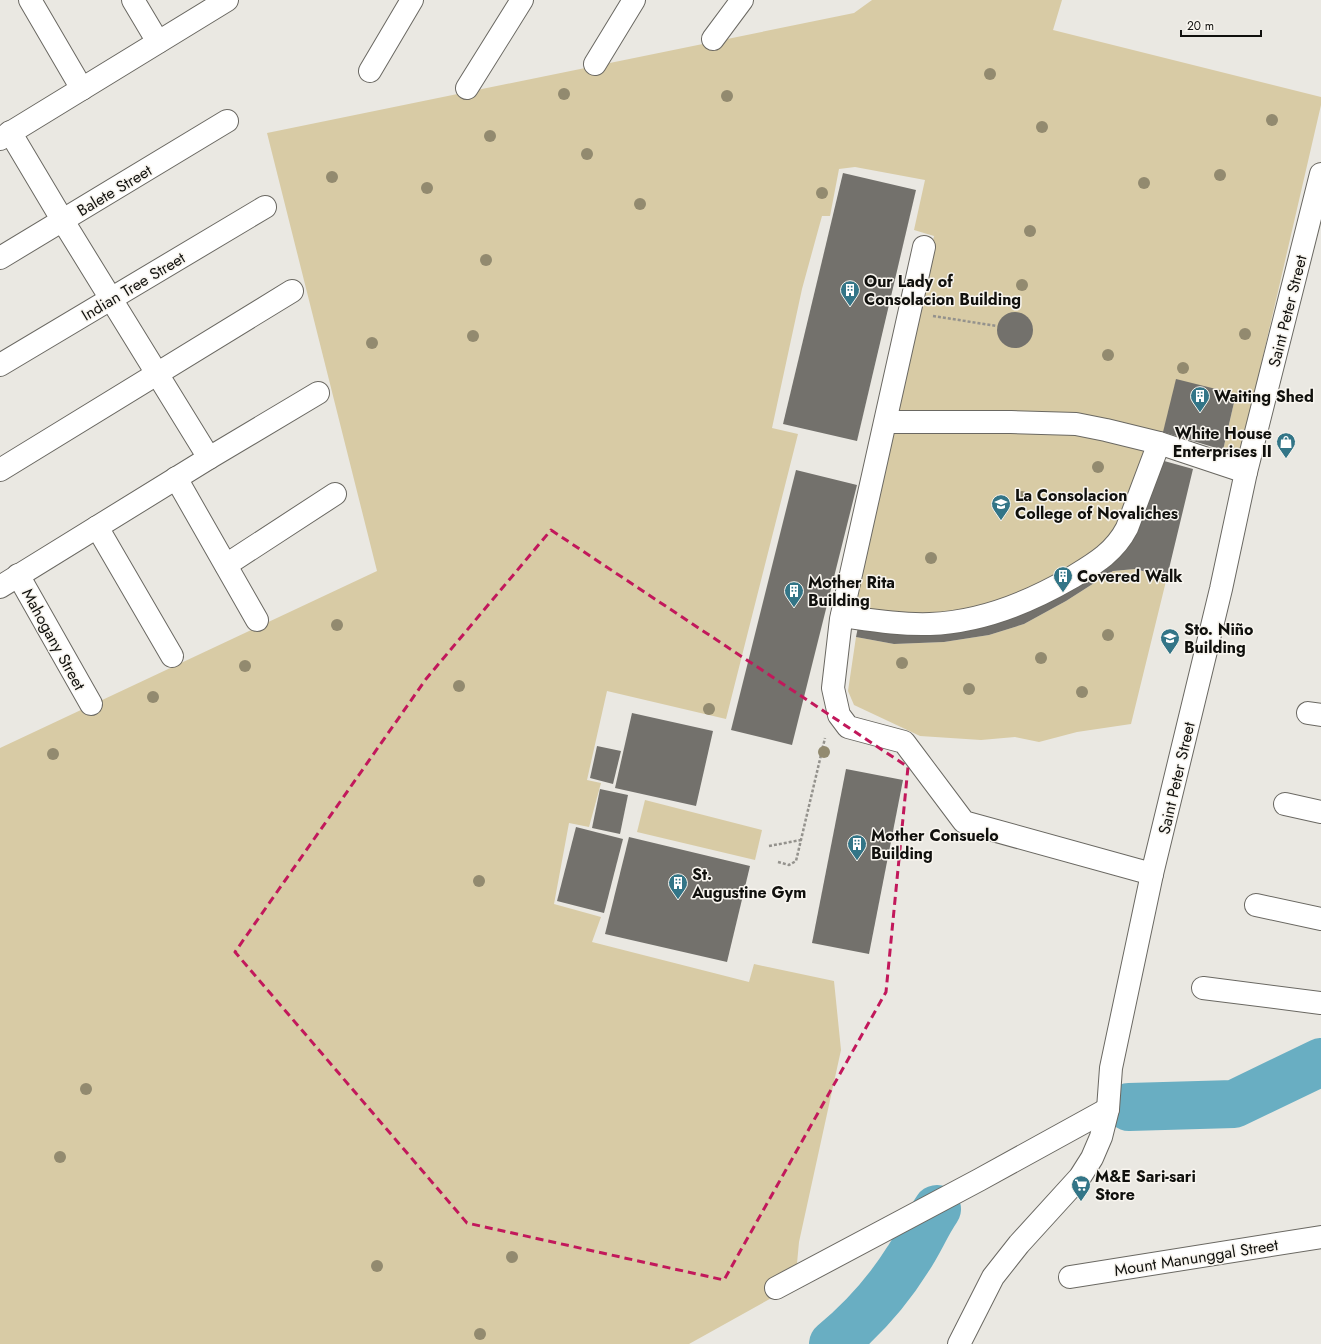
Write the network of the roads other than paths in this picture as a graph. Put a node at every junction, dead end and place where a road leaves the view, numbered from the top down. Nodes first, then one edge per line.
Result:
1 (30, 0) edge
2 (133, 0) edge
3 (227, 0) edge
4 (412, 0) edge
5 (522, 0) edge
6 (634, 0) edge
7 (742, 0) edge
8 (714, 39) dead end
9 (158, 42) junction
10 (595, 64) dead end
11 (370, 71) dead end
12 (467, 88) dead end
13 (82, 89) junction
14 (227, 121) dead end
15 (3, 136) edge
16 (1321, 174) edge
17 (265, 207) dead end
18 (1316, 215) edge
19 (63, 221) junction
20 (924, 247) dead end
21 (0, 258) edge
22 (292, 291) dead end
23 (111, 298) junction
24 (0, 365) edge
25 (157, 374) junction
26 (318, 393) dead end
27 (886, 422) junction
28 (1159, 443) junction
29 (209, 458) junction
30 (0, 470) edge
31 (1246, 472) junction
32 (176, 478) junction
33 (335, 494) dead end
34 (97, 527) junction
35 (226, 565) junction
36 (18, 575) junction
37 (0, 587) edge
38 (842, 616) junction
39 (257, 620) dead end
40 (172, 656) dead end
41 (90, 704) dead end
42 (1285, 804) dead end
43 (1321, 812) edge
44 (1152, 874) junction
45 (1256, 905) dead end
46 (1321, 918) edge
47 (1203, 988) dead end
48 (1321, 1002) edge
49 (1108, 1109) junction
50 (1321, 1237) edge
51 (1070, 1277) dead end
52 (776, 1288) dead end
53 (958, 1344) edge

1 - 13 street
2 - 9 street
3 - 9 street
4 - 11 street
5 - 12 street
6 - 10 street
7 - 8 street
9 - 13 street
13 - 15 street
14 - 19 street, Balete Street
15 - 19 street
16 - 18 street, Saint Peter Street
17 - 23 street, Indian Tree Street
18 - 31 street, Saint Peter Street
19 - 21 street, Balete Street
19 - 23 street
20 - 27 street
22 - 25 street
23 - 24 street, Indian Tree Street
23 - 25 street
25 - 29 street
25 - 30 street
26 - 29 street
27 - 28 street
27 - 38 street
28 - 31 street
28 - 38 street
29 - 32 street
31 - 44 street, Saint Peter Street
32 - 34 street
32 - 35 street
33 - 35 street
34 - 36 street
34 - 40 street
35 - 39 street
36 - 37 street
36 - 41 street, Mahogany Street
38 - 44 street
42 - 43 street
44 - 49 street, Saint Peter Street
45 - 46 street
47 - 48 street
49 - 52 street
49 - 53 street, Saint Peter Street
50 - 51 street, Mount Manunggal Street

